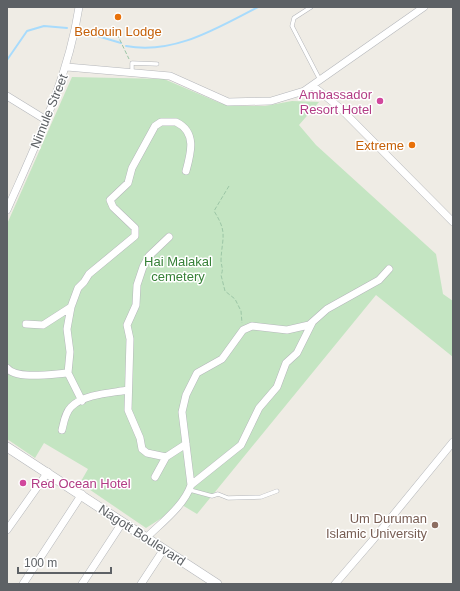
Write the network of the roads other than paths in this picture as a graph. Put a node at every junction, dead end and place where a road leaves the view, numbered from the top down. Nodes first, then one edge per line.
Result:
1 (79, 7) edge
2 (311, 7) edge
3 (424, 7) edge
4 (157, 64) dead end
5 (67, 67) junction
6 (132, 73) junction
7 (321, 80) junction
8 (313, 86) junction
9 (7, 96) edge
10 (46, 120) junction
11 (186, 172) dead end
12 (7, 191) edge
13 (14, 194) junction
14 (7, 210) edge
15 (453, 222) edge
16 (169, 237) dead end
17 (390, 269) dead end
18 (71, 307) junction
19 (312, 323) junction
20 (26, 324) dead end
21 (7, 368) edge
22 (68, 373) junction
23 (128, 390) junction
24 (82, 401) junction
25 (62, 430) dead end
26 (453, 442) edge
27 (186, 444) junction
28 (7, 447) edge
29 (166, 457) junction
30 (48, 472) junction
31 (155, 477) dead end
32 (190, 488) junction
33 (277, 491) dead end
34 (82, 494) junction
35 (122, 523) junction
36 (7, 530) edge
37 (146, 538) junction
38 (164, 550) junction
39 (23, 584) edge
40 (82, 584) edge
41 (141, 584) edge
42 (217, 584) edge
43 (335, 584) edge

1 - 5 street, Nimule Street
2 - 7 lane
3 - 7 street
4 - 6 lane
5 - 6 street
5 - 10 street, Nimule Street
6 - 8 street
7 - 8 street
8 - 15 street
9 - 10 street
10 - 13 street, Nimule Street
11 - 18 street
12 - 13 street
13 - 14 street, Nimule Street
16 - 23 street
17 - 19 street
18 - 20 street
18 - 22 street
19 - 27 street
19 - 32 street
21 - 22 street
22 - 24 street
23 - 24 street
23 - 29 street
24 - 25 street
26 - 43 street
27 - 29 street
27 - 32 street
28 - 30 street, Nagott Boulevard
29 - 31 street
30 - 34 street, Nagott Boulevard
30 - 36 street
32 - 33 lane
32 - 37 street
34 - 35 street, Nagott Boulevard
34 - 39 street
35 - 37 street, Nagott Boulevard
35 - 40 street
37 - 38 street, Nagott Boulevard
38 - 41 street
38 - 42 street, Nagott Boulevard

